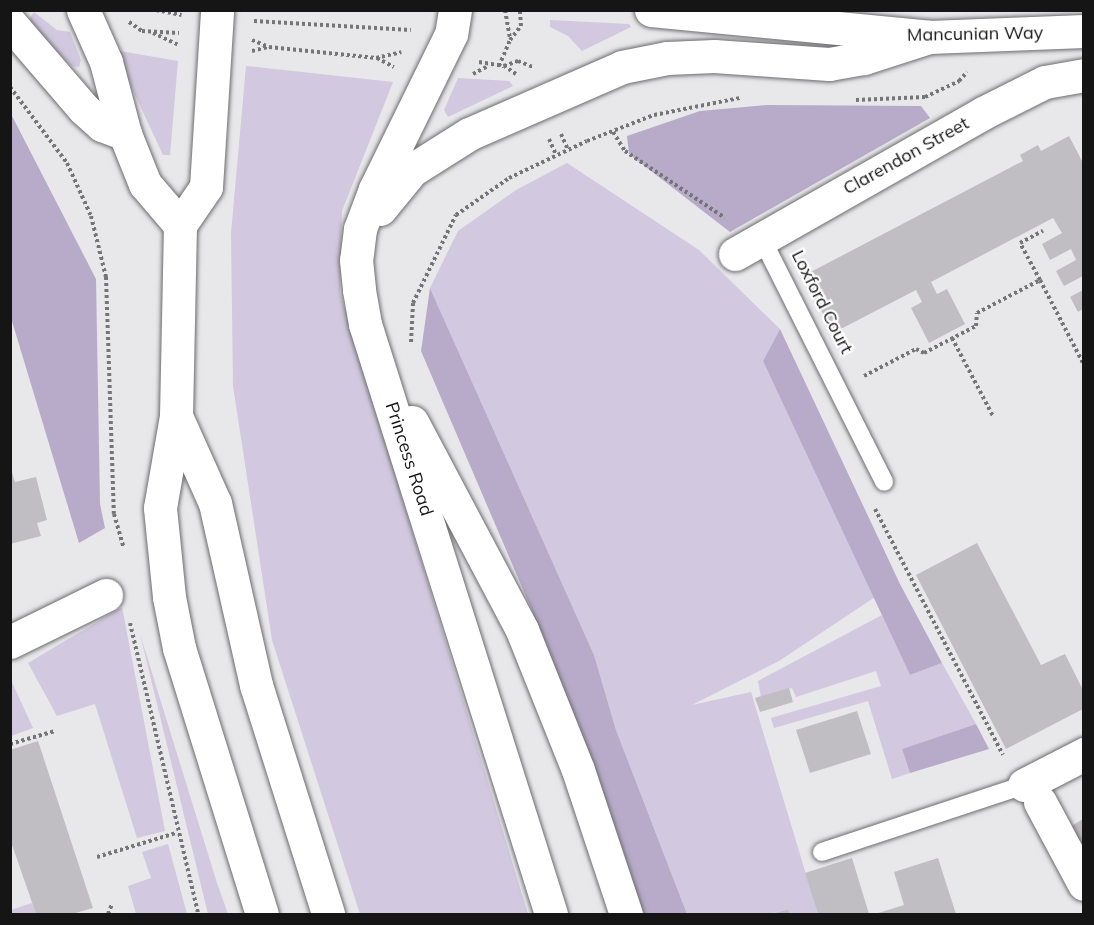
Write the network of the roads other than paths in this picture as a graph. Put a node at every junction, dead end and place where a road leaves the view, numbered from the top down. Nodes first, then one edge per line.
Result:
1 (83, 10) edge
2 (455, 10) edge
3 (651, 10) edge
4 (230, 15) edge
5 (10, 24) edge
6 (1083, 31) edge
7 (928, 37) junction
8 (1083, 75) edge
9 (125, 134) junction
10 (180, 225) junction
11 (749, 245) joint
12 (356, 260) junction
13 (375, 356) junction
14 (176, 416) junction
15 (884, 482) dead end
16 (117, 603) road end
17 (10, 642) edge
18 (1083, 754) edge
19 (1032, 793) junction
20 (822, 852) dead end
21 (1083, 884) edge
22 (262, 915) edge
23 (328, 915) edge
24 (552, 915) edge
25 (626, 915) edge

1 - 9 main road
2 - 12 main road, Princess Road
3 - 7 main road, Mancunian Way
4 - 10 main road
5 - 9 main road
6 - 7 main road, Mancunian Way
7 - 12 main road
8 - 11 main road, Clarendon Street
9 - 10 main road
10 - 14 main road
11 - 15 lane
12 - 13 main road, Princess Road
13 - 24 main road, Princess Road
13 - 25 main road
14 - 22 main road
14 - 23 main road
16 - 17 main road
18 - 19 main road
19 - 20 lane
19 - 21 main road

